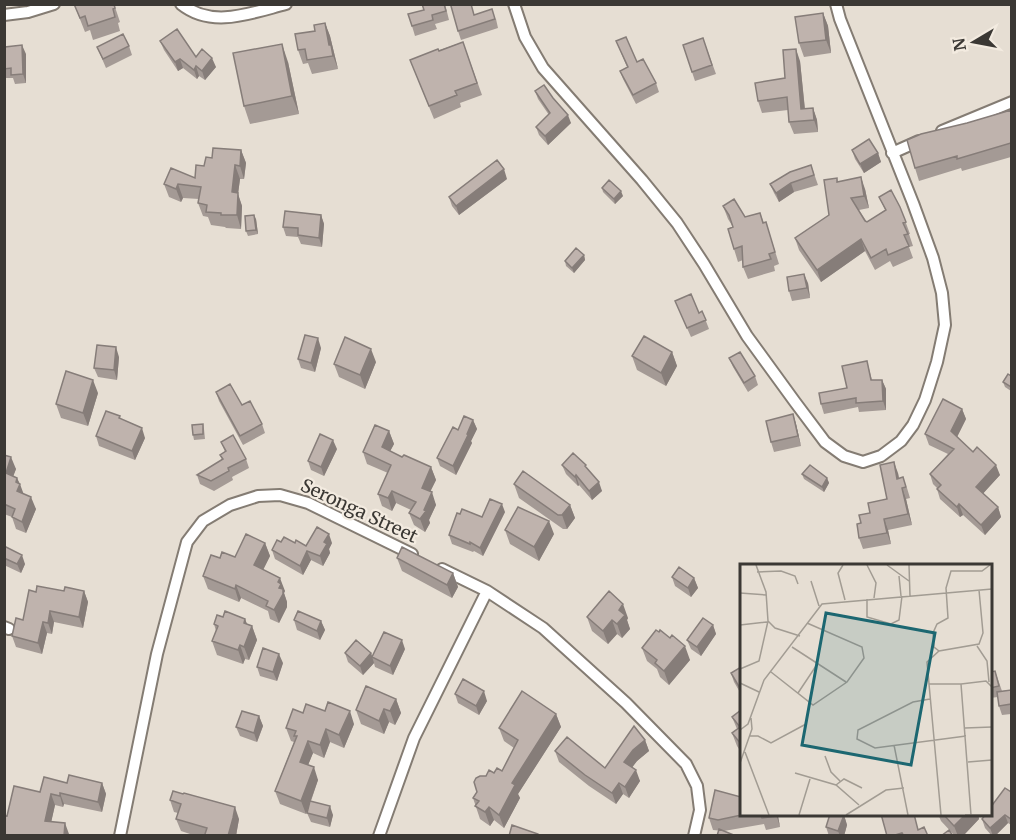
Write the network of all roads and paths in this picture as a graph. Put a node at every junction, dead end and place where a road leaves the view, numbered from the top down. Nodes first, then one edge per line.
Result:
1 (54, 4) edge
2 (181, 4) edge
3 (286, 4) edge
4 (514, 4) edge
5 (836, 4) edge
6 (4, 15) edge
7 (1011, 102) edge
8 (936, 134) edge
9 (925, 139) edge
10 (892, 153) junction
11 (487, 591) junction
12 (381, 835) edge
13 (120, 836) edge
14 (694, 836) edge

1 - 6 street
2 - 3 street
4 - 10 street
5 - 10 street
7 - 8 street
9 - 10 street
11 - 12 street
11 - 13 street, Seronga Street
11 - 14 street, Seronga Street

